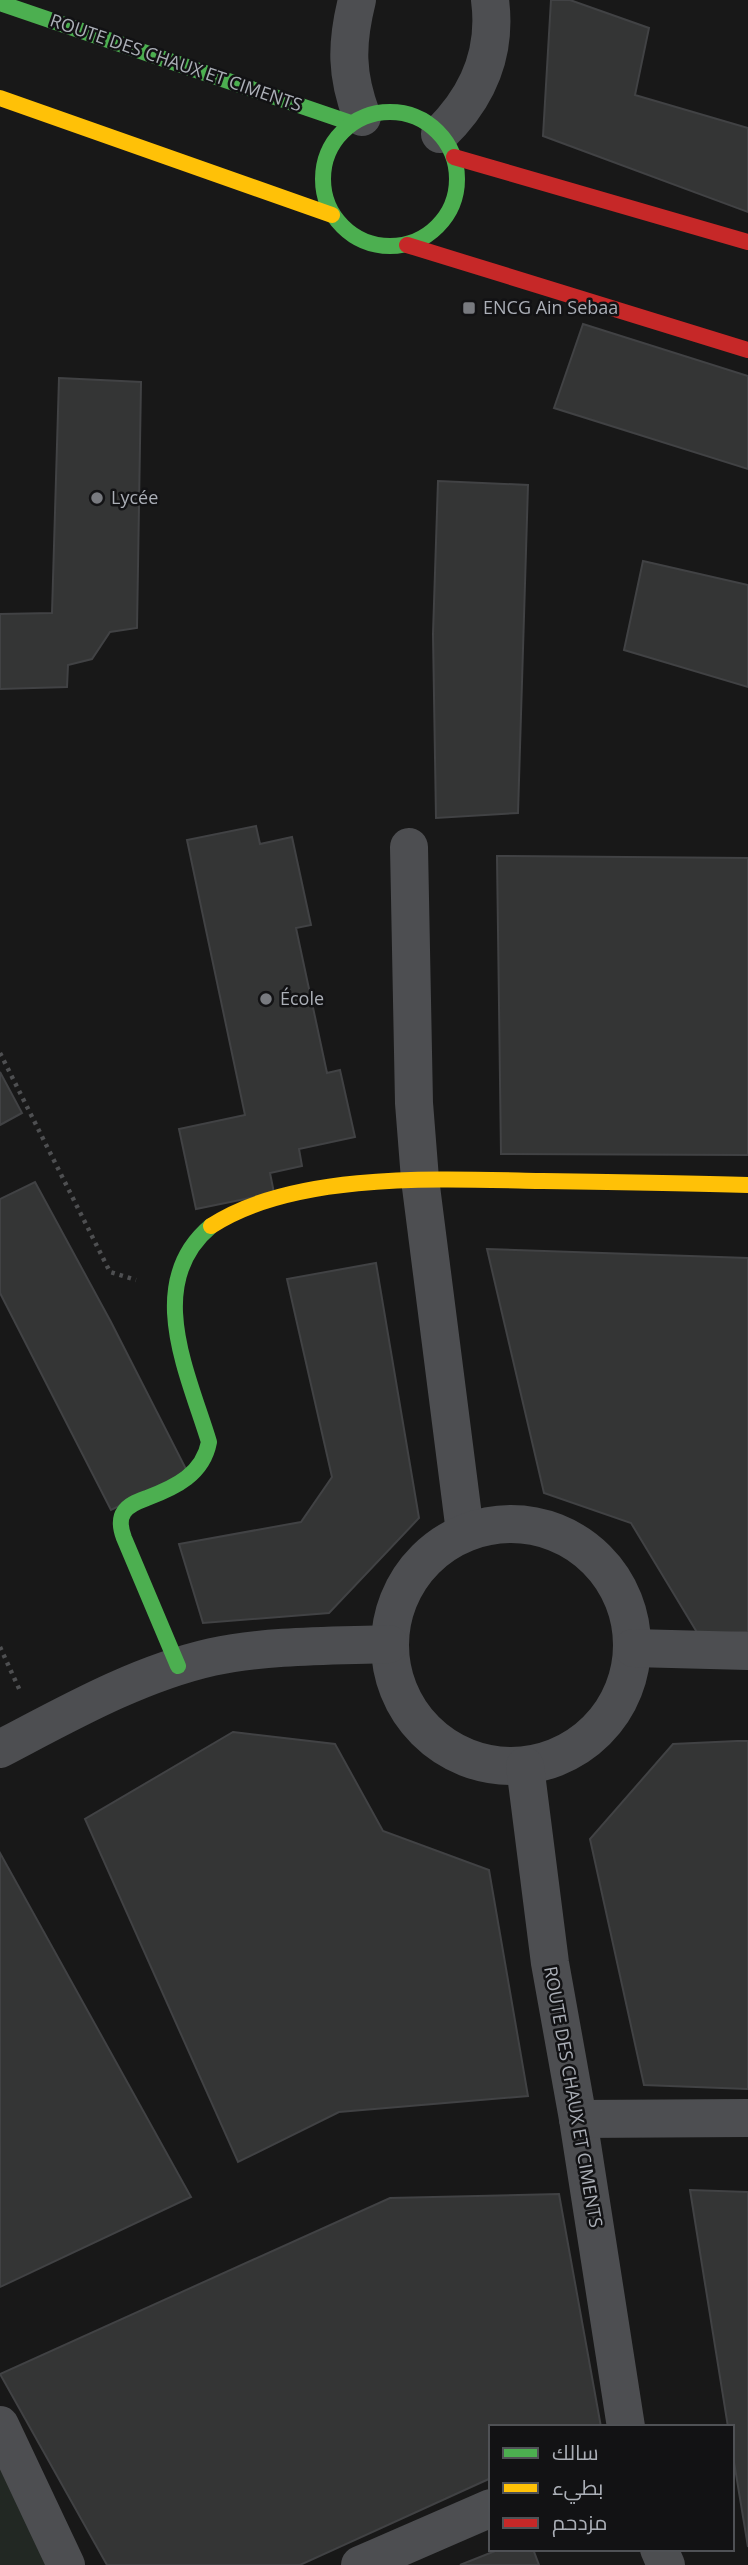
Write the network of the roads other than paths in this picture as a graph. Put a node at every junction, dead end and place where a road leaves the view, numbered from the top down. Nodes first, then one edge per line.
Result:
1 (356, 0) edge
2 (490, 0) edge
3 (0, 3) edge
4 (0, 98) edge
5 (357, 120) junction
6 (447, 146) junction
7 (332, 215) junction
8 (748, 242) edge
9 (407, 245) junction
10 (748, 350) edge
11 (409, 848) dead end
12 (420, 1179) junction
13 (748, 1185) edge
14 (464, 1532) junction
15 (389, 1644) junction
16 (633, 1648) junction
17 (748, 1651) edge
18 (178, 1666) junction
19 (0, 1749) edge
20 (525, 1766) junction
21 (748, 2118) edge
22 (578, 2119) junction
23 (0, 2425) edge
24 (626, 2425) edge
25 (489, 2509) edge
26 (66, 2565) edge
27 (360, 2565) edge

1 - 5 street
2 - 6 street
3 - 5 street, ROUTE DES CHAUX ET CIMENTS
4 - 7 street
5 - 6 street
5 - 7 street
6 - 8 street
6 - 9 street
7 - 9 street
9 - 10 street
11 - 12 street
12 - 13 street
12 - 14 street
12 - 18 street
14 - 15 street
14 - 16 street
15 - 18 street
15 - 20 street
16 - 17 street
16 - 20 street
18 - 19 street
20 - 22 street, ROUTE DES CHAUX ET CIMENTS
21 - 22 street
22 - 24 street, ROUTE DES CHAUX ET CIMENTS
23 - 26 street
25 - 27 street

